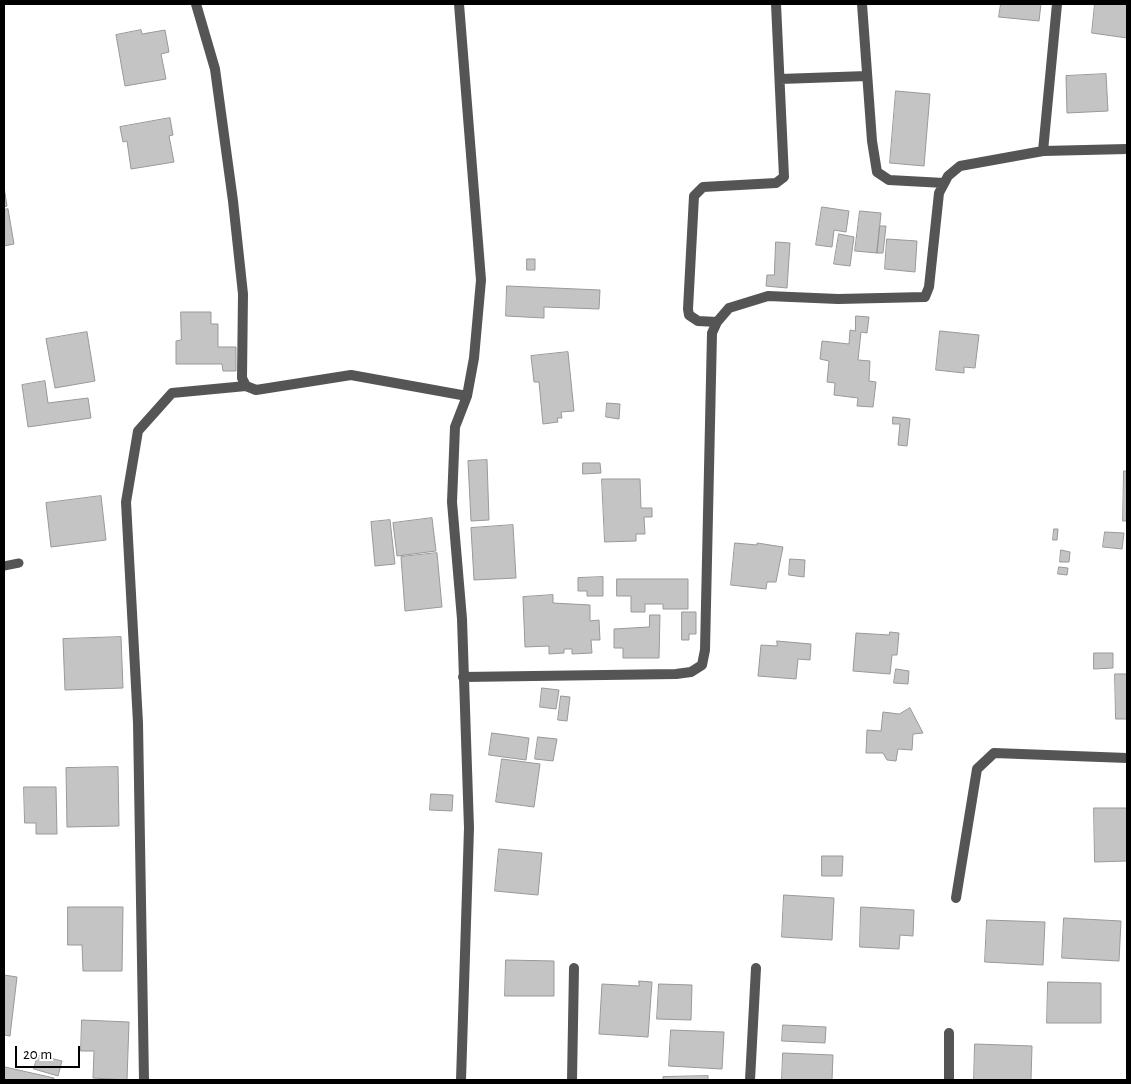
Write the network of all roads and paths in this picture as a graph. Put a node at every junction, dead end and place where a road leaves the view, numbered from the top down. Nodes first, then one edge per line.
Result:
1 (196, 4) edge
2 (459, 4) edge
3 (776, 4) edge
4 (862, 4) edge
5 (1056, 4) edge
6 (867, 76) junction
7 (780, 79) junction
8 (1127, 149) edge
9 (1043, 150) junction
10 (944, 183) junction
11 (717, 322) junction
12 (246, 386) junction
13 (467, 396) junction
14 (19, 563) dead end
15 (4, 566) edge
16 (463, 677) junction
17 (1127, 758) edge
18 (956, 898) dead end
19 (574, 968) dead end
20 (756, 968) dead end
21 (949, 1033) dead end
22 (144, 1080) edge
23 (461, 1080) edge
24 (572, 1080) edge
25 (750, 1080) edge
26 (949, 1080) edge

1 - 12 street
2 - 13 street
3 - 7 street
4 - 6 street
5 - 9 street
6 - 7 street
6 - 10 street
7 - 11 street
8 - 9 street
9 - 10 street
10 - 11 street
11 - 16 street
12 - 13 street
12 - 22 street
13 - 16 street
14 - 15 lane
16 - 23 street
17 - 18 street
19 - 24 street
20 - 25 street
21 - 26 street

